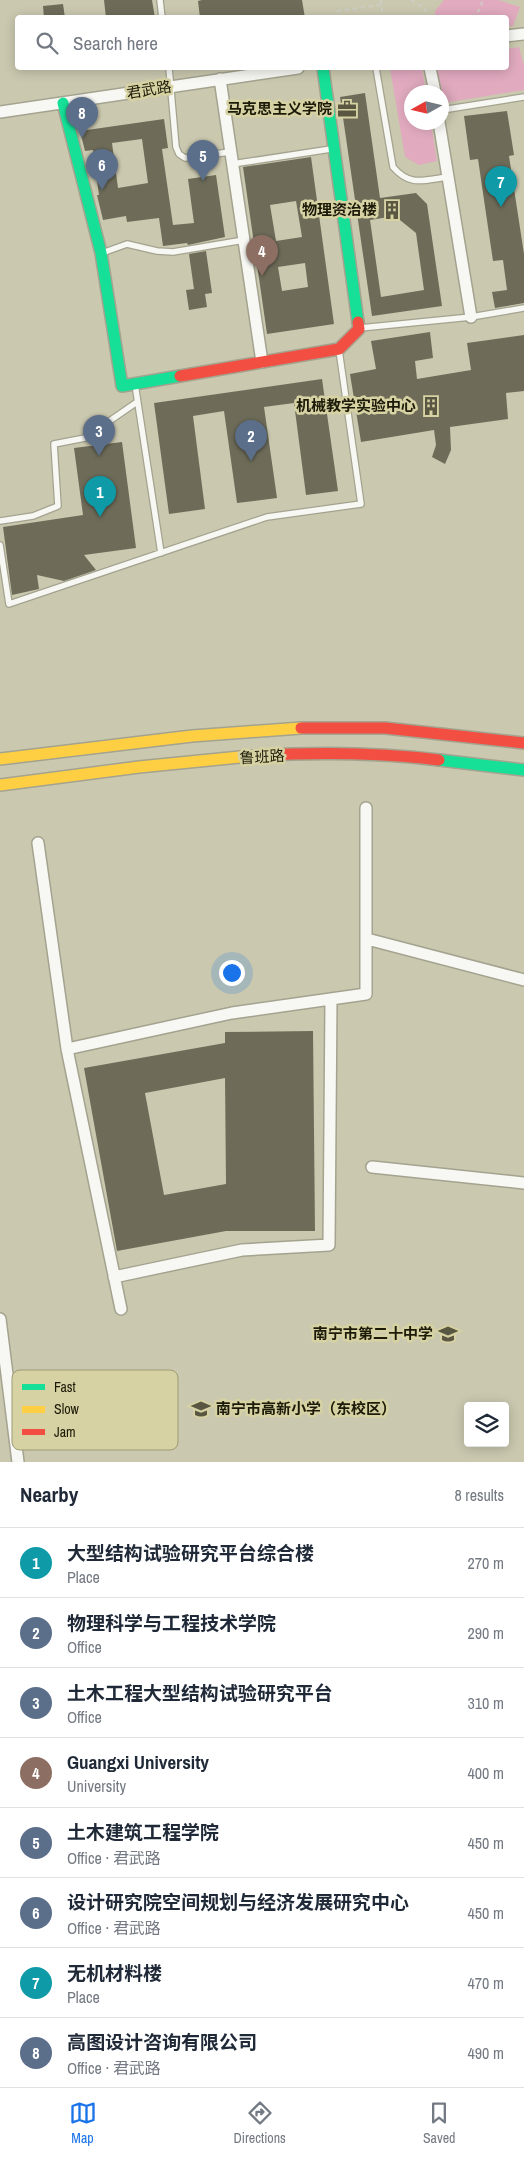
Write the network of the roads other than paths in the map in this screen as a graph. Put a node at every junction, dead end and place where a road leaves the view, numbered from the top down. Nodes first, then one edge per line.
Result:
1 (160, 0) edge
2 (162, 15) edge
3 (524, 34) edge
4 (509, 36) edge
5 (169, 70) edge
6 (284, 70) edge
7 (323, 70) edge
8 (376, 70) edge
9 (430, 70) edge
10 (220, 79) junction
11 (434, 85) edge
12 (172, 86) junction
13 (524, 96) edge
14 (63, 103) junction
15 (449, 109) edge
16 (0, 112) edge
17 (440, 130) edge
18 (334, 149) junction
19 (230, 152) junction
20 (232, 164) junction
21 (447, 177) junction
22 (244, 240) junction
23 (101, 253) junction
24 (524, 308) edge
25 (471, 317) junction
26 (360, 328) junction
27 (339, 349) junction
28 (262, 362) junction
29 (134, 384) junction
30 (137, 402) junction
31 (0, 521) edge
32 (0, 545) edge
33 (161, 553) junction
34 (524, 743) edge
35 (0, 759) edge
36 (524, 770) edge
37 (0, 785) edge
38 (366, 808) dead end
39 (38, 843) dead end
40 (367, 939) junction
41 (524, 980) edge
42 (331, 999) junction
43 (67, 1049) junction
44 (372, 1166) dead end
45 (524, 1183) edge
46 (114, 1277) junction
47 (121, 1308) dead end
48 (0, 1319) edge
49 (12, 1414) edge

1 - 2 lane
3 - 4 street
5 - 12 lane
6 - 10 street, 君武路
7 - 18 main road
8 - 21 lane
9 - 11 street
10 - 12 street, 君武路
10 - 19 street
12 - 14 street, 君武路
12 - 19 lane
13 - 15 lane
14 - 16 street, 君武路
14 - 23 main road
17 - 21 street
18 - 20 lane
18 - 26 main road
19 - 20 street
20 - 22 street
21 - 25 street
22 - 23 lane
22 - 28 street
23 - 29 main road
24 - 25 lane
25 - 26 lane
26 - 27 main road
27 - 28 main road
27 - 33 lane
28 - 29 main road
29 - 30 lane
30 - 31 lane
30 - 33 lane
32 - 33 lane
34 - 35 main road, 鲁班路
36 - 37 main road, 鲁班路
38 - 40 street
39 - 43 street
40 - 41 street
40 - 42 street
42 - 43 street
42 - 46 street
43 - 46 street
44 - 45 street
46 - 47 street
48 - 49 street

